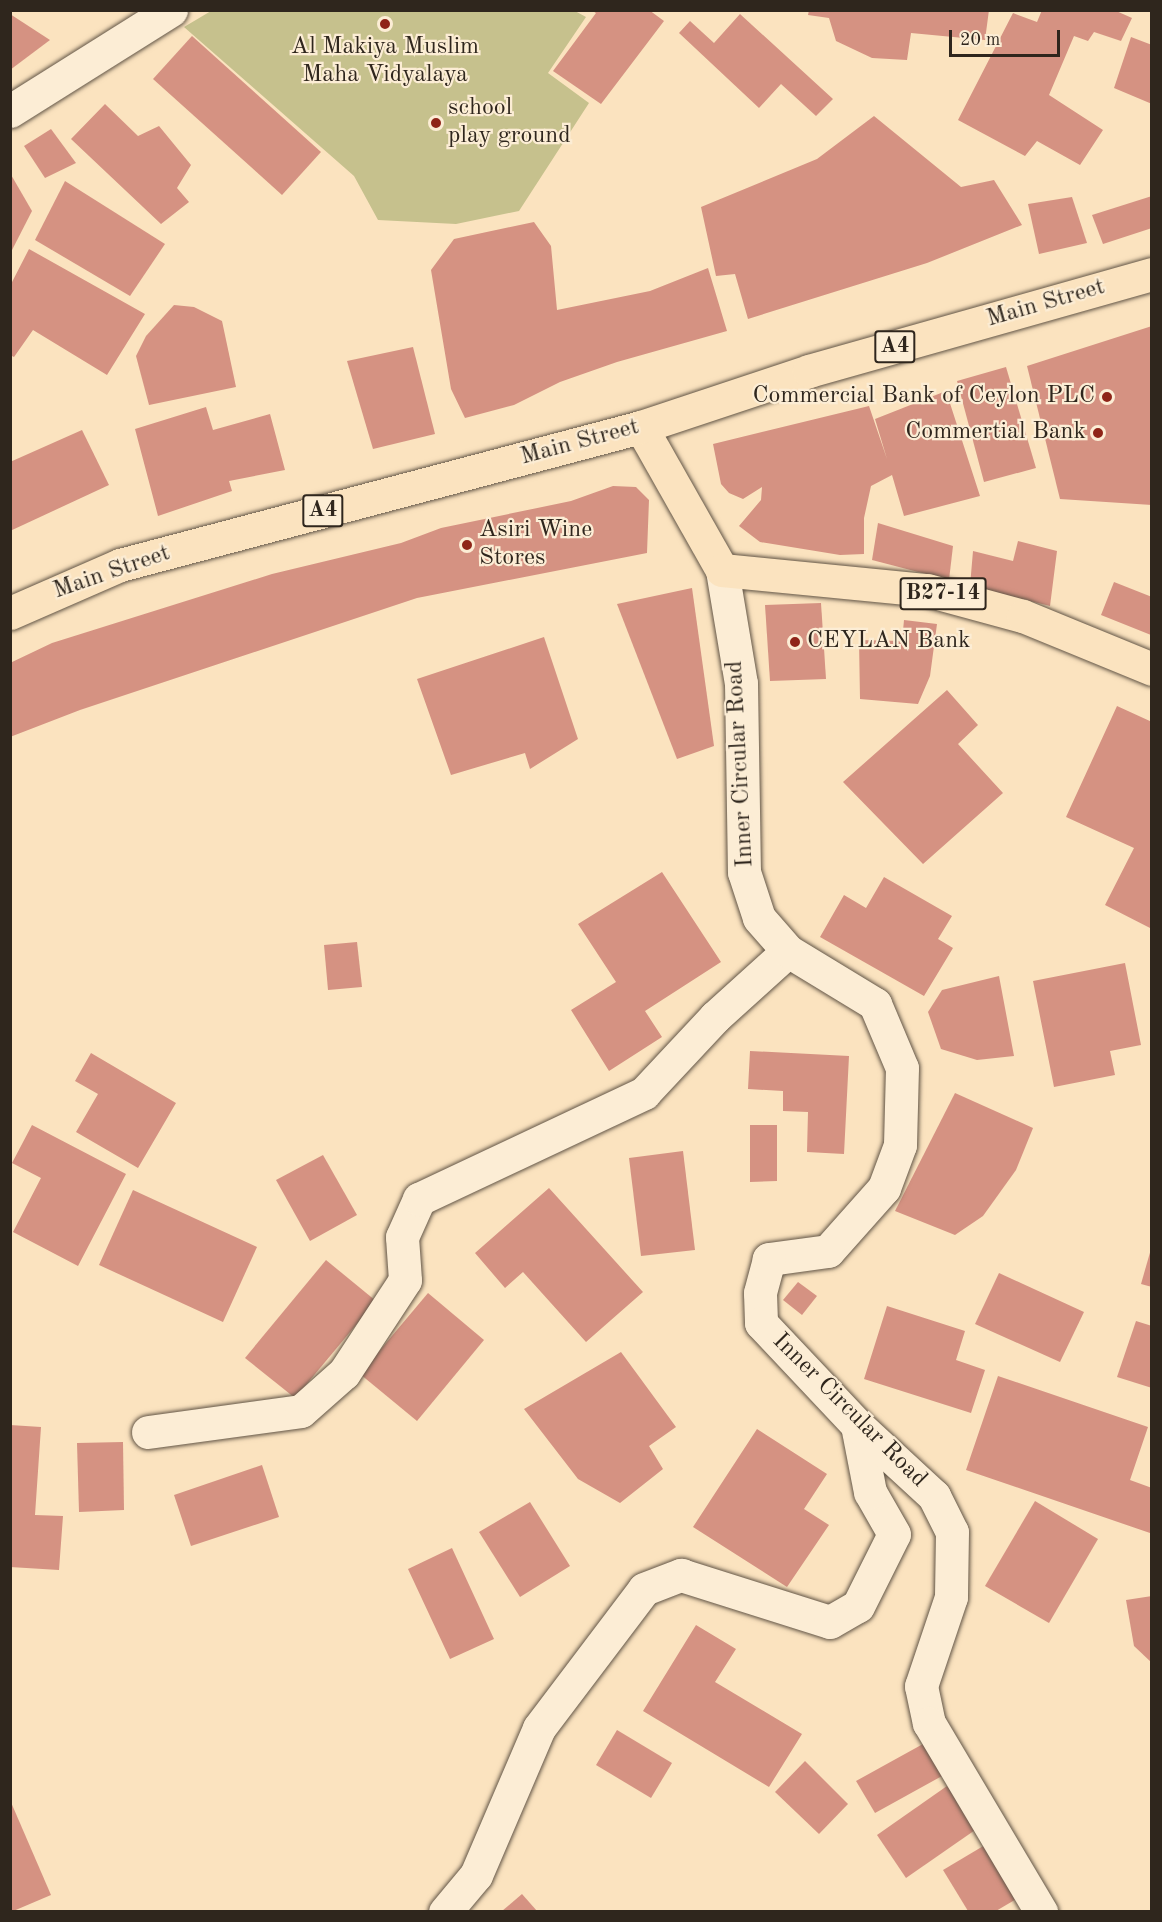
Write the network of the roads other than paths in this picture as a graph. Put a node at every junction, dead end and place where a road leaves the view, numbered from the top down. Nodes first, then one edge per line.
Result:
1 (171, 10) edge
2 (10, 111) edge
3 (1152, 274) edge
4 (641, 427) junction
5 (722, 570) junction
6 (10, 613) edge
7 (1152, 669) edge
8 (788, 951) junction
9 (857, 1425) junction
10 (148, 1432) dead end
11 (445, 1911) edge
12 (1041, 1911) edge

1 - 2 street
3 - 4 main road, Main Street / A4
4 - 5 main road, Inner Circular Road
4 - 6 main road, Main Street / A4
5 - 7 main road, B27-14
5 - 8 street, Inner Circular Road
8 - 9 street, Inner Circular Road
8 - 10 street
9 - 11 street
9 - 12 street, Inner Circular Road

